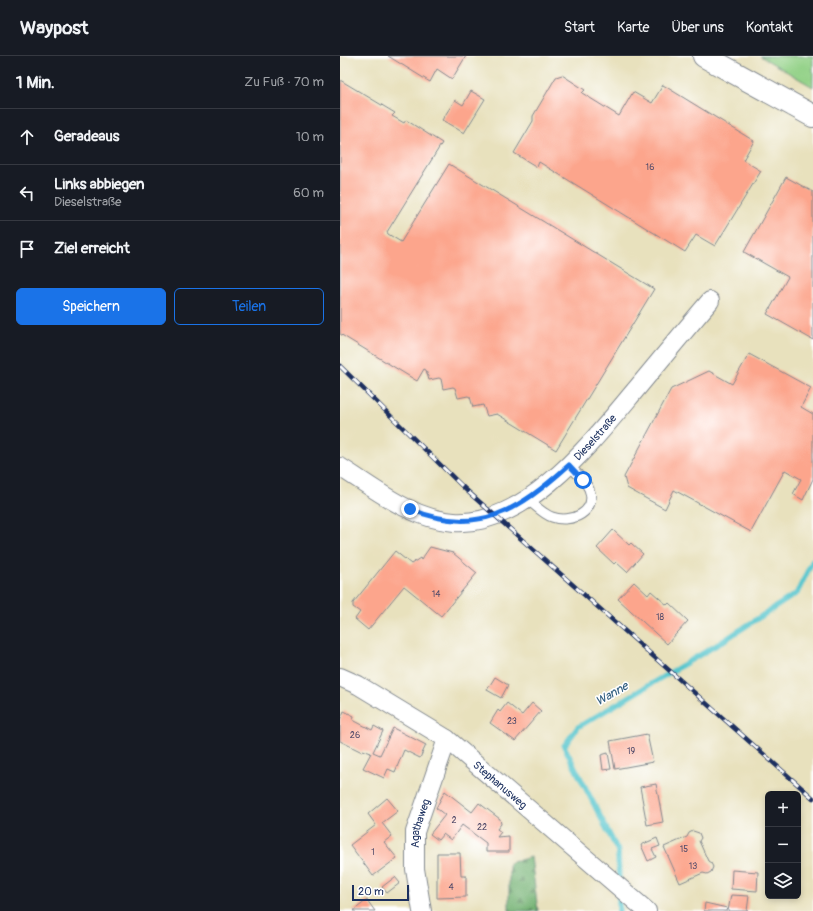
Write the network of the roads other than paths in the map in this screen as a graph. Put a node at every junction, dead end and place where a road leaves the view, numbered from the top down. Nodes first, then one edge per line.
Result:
1 (704, 56) edge
2 (813, 116) edge
3 (710, 301) dead end
4 (569, 465) junction
5 (340, 467) edge
6 (527, 499) junction
7 (340, 677) edge
8 (447, 739) junction
9 (641, 905) edge
10 (422, 911) edge

1 - 2 street
3 - 4 street, Dieselstraße
4 - 6 street, Dieselstraße
4 - 6 lane
5 - 6 street, Dieselstraße
7 - 8 street, Stephanusweg
8 - 9 street, Stephanusweg
8 - 10 street, Agathaweg

